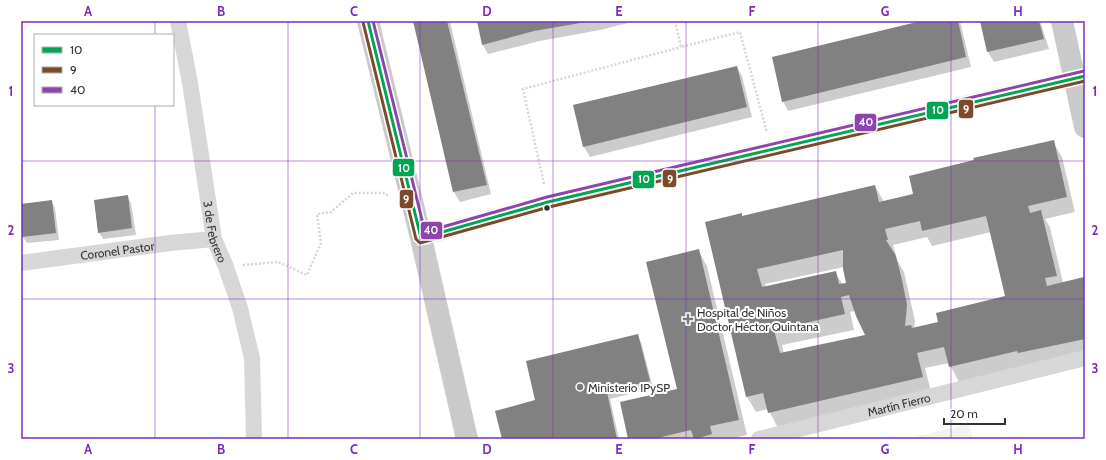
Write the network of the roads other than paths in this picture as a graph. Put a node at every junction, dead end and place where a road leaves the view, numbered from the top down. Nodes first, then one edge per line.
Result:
1 (178, 21) edge
2 (368, 21) edge
3 (1062, 21) edge
4 (1080, 77) edge
5 (1085, 128) edge
6 (421, 238) junction
7 (214, 239) junction
8 (21, 262) edge
9 (1085, 358) edge
10 (254, 439) edge
11 (467, 439) edge
12 (759, 439) edge

1 - 7 street, 3 de Febrero
2 - 6 main road
3 - 4 main road
4 - 5 main road
4 - 6 street
6 - 11 main road
7 - 8 street, Coronel Pastor
7 - 10 street, 3 de Febrero
9 - 12 street, Martín Fierro

